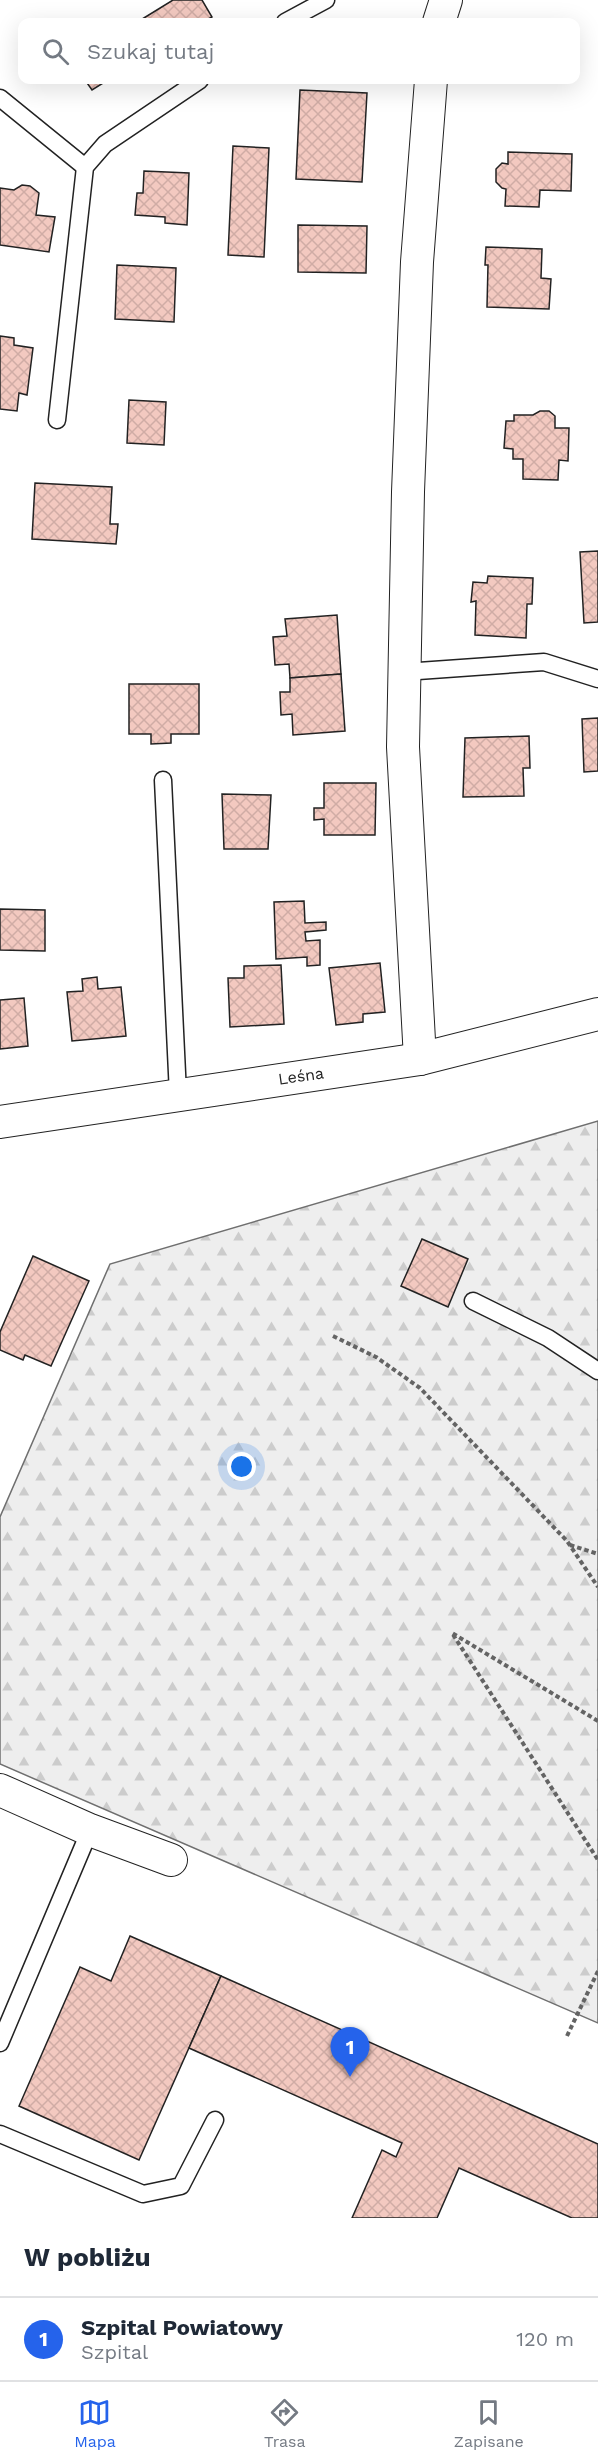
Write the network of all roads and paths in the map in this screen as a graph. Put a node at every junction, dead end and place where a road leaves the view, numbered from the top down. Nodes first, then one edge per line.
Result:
1 (326, 0) edge
2 (446, 0) edge
3 (292, 18) edge
4 (440, 18) edge
5 (194, 84) edge
6 (431, 84) edge
7 (0, 98) edge
8 (85, 167) junction
9 (57, 420) dead end
10 (404, 672) junction
11 (598, 679) edge
12 (162, 780) dead end
13 (598, 1014) edge
14 (420, 1059) junction
15 (178, 1094) junction
16 (0, 1122) edge
17 (473, 1301) dead end
18 (333, 1336) dead end
19 (598, 1371) edge
20 (570, 1544) junction
21 (598, 1554) edge
22 (598, 1587) edge
23 (598, 1722) edge
24 (0, 1790) edge
25 (90, 1830) junction
26 (171, 1860) dead end
27 (598, 1860) edge
28 (598, 1971) edge
29 (567, 2036) dead end
30 (0, 2043) edge
31 (215, 2120) dead end
32 (0, 2134) edge

1 - 3 lane
2 - 4 street
5 - 8 lane
6 - 10 street
7 - 8 lane
8 - 9 lane
10 - 11 lane
10 - 14 street
12 - 15 lane
13 - 14 street, Leśna
14 - 15 street, Leśna
15 - 16 street, Leśna
17 - 19 lane
18 - 20 path
20 - 21 path
20 - 22 path
23 - 27 path
24 - 25 street
25 - 26 street
25 - 30 lane
28 - 29 path
31 - 32 lane

